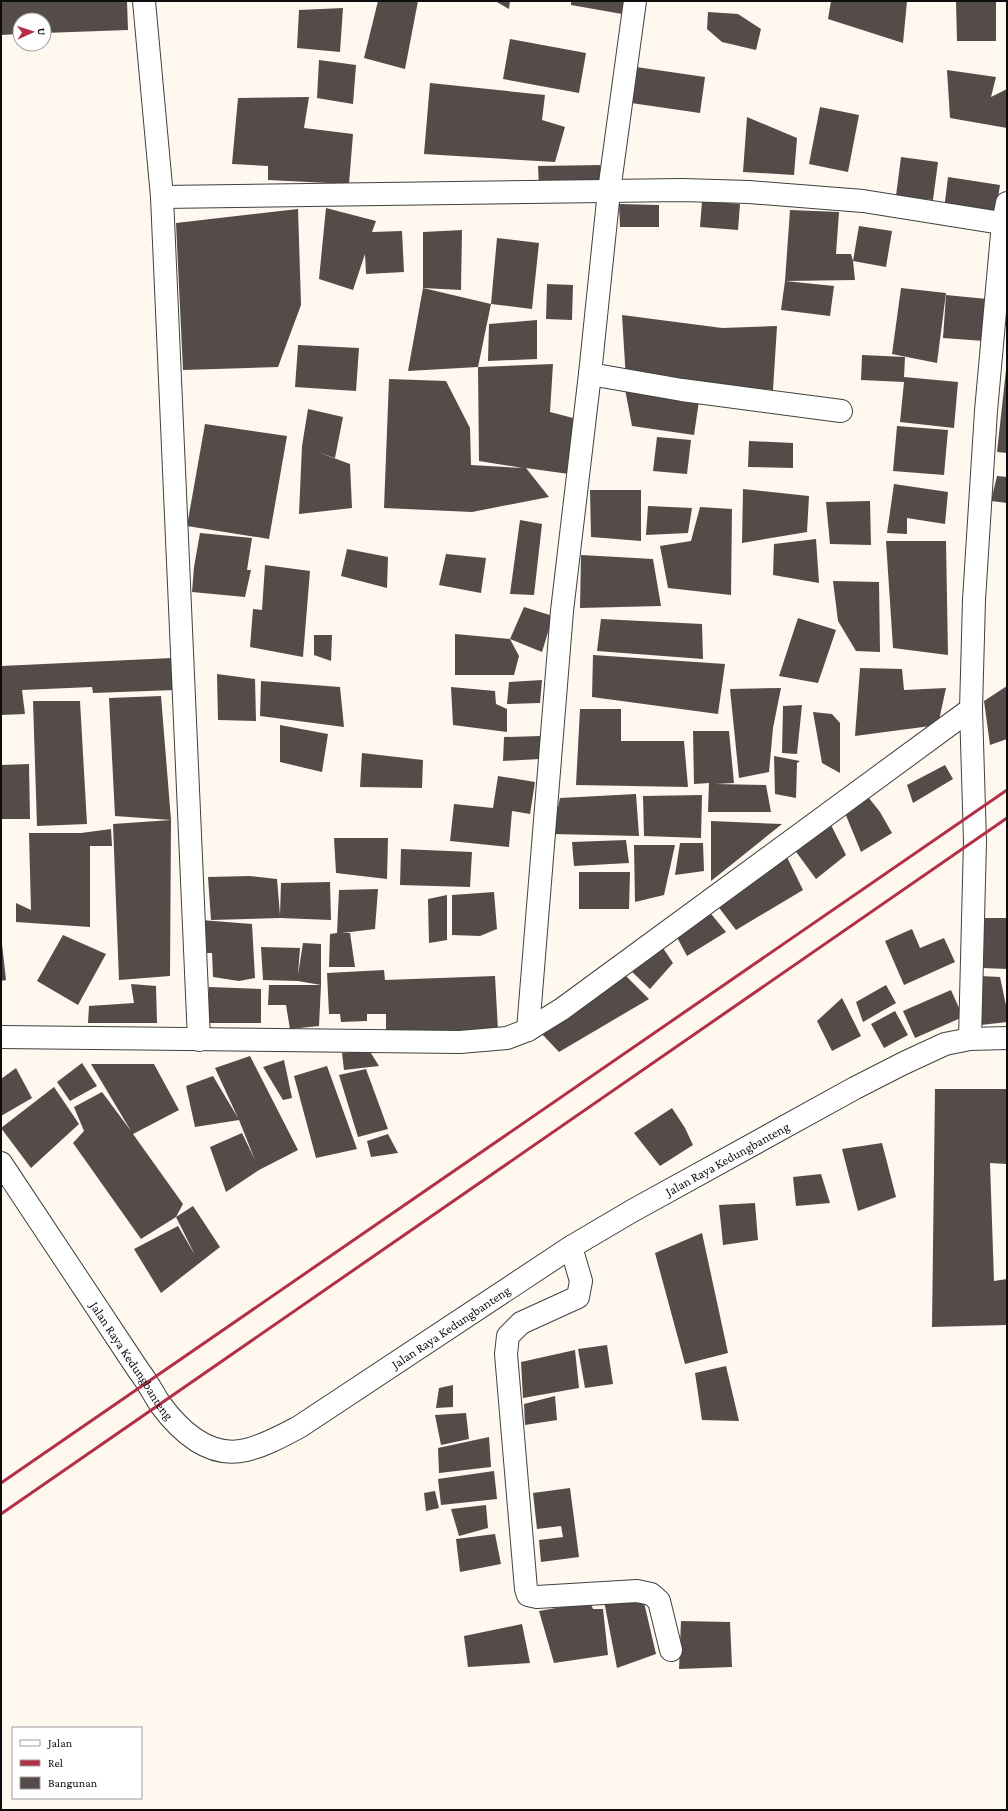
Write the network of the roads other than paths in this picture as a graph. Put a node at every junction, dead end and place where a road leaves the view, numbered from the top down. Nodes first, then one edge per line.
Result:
1 (144, 1) edge
2 (635, 1) edge
3 (609, 191) junction
4 (162, 197) junction
5 (1006, 216) edge
6 (590, 374) junction
7 (841, 411) dead end
8 (971, 709) junction
9 (528, 1030) junction
10 (1, 1037) edge
11 (1007, 1038) edge
12 (970, 1039) junction
13 (199, 1040) junction
14 (1, 1163) edge
15 (572, 1247) junction
16 (671, 1650) dead end

1 - 4 street
2 - 3 street
3 - 4 street
3 - 5 street
3 - 6 street
4 - 13 street
5 - 8 street
6 - 7 street
6 - 9 street
8 - 9 street
8 - 12 street
9 - 13 street
10 - 13 street
11 - 12 street, Jalan Raya Kedungbanteng
12 - 15 street, Jalan Raya Kedungbanteng
14 - 15 street, Jalan Raya Kedungbanteng
15 - 16 street

